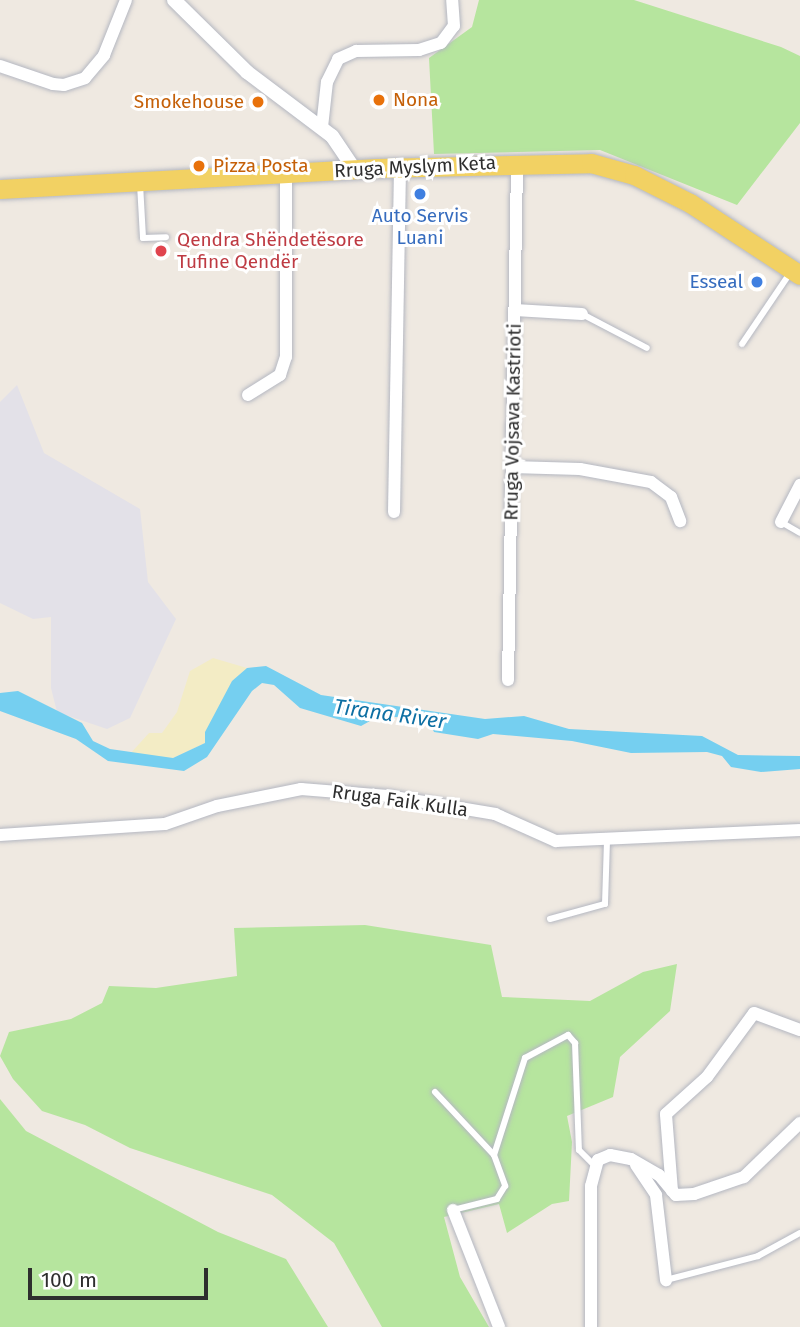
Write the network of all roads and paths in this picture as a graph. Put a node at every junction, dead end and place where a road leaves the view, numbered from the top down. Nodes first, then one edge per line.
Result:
1 (126, 0) edge
2 (174, 0) edge
3 (452, 0) edge
4 (0, 66) edge
5 (322, 127) junction
6 (517, 163) junction
7 (400, 167) junction
8 (354, 169) junction
9 (286, 175) junction
10 (140, 182) junction
11 (0, 189) edge
12 (166, 237) dead end
13 (796, 272) edge
14 (515, 310) junction
15 (582, 314) joint
16 (742, 344) dead end
17 (647, 348) dead end
18 (248, 395) dead end
19 (512, 467) junction
20 (800, 485) edge
21 (394, 512) dead end
22 (680, 521) dead end
23 (781, 522) joint
24 (800, 533) edge
25 (508, 680) dead end
26 (800, 831) edge
27 (0, 835) edge
28 (607, 840) junction
29 (550, 919) dead end
30 (800, 1030) edge
31 (435, 1092) dead end
32 (800, 1123) edge
33 (494, 1155) junction
34 (631, 1159) junction
35 (594, 1165) junction
36 (672, 1191) junction
37 (453, 1210) joint
38 (800, 1233) edge
39 (666, 1280) joint
40 (499, 1327) edge
41 (591, 1327) edge

1 - 4 street
2 - 5 street
3 - 5 street
5 - 8 street
6 - 7 main road, Rruga Myslym Keta
6 - 13 main road, Rruga Myslym Keta
6 - 14 street, Rruga Vojsava Kastrioti
7 - 8 main road, Rruga Myslym Keta
7 - 21 street
8 - 9 main road, Rruga Myslym Keta
9 - 10 main road, Rruga Myslym Keta
9 - 18 street
10 - 11 main road, Rruga Myslym Keta
10 - 12 lane
13 - 16 lane
14 - 15 street
14 - 19 street, Rruga Vojsava Kastrioti
15 - 17 lane
19 - 22 street
19 - 25 street, Rruga Vojsava Kastrioti
20 - 23 street
23 - 24 lane
26 - 28 street, Rruga Faik Kulla
27 - 28 street, Rruga Faik Kulla
28 - 29 lane
30 - 36 street
31 - 33 lane
32 - 36 street
33 - 35 lane
33 - 37 lane
34 - 35 street
34 - 36 street
34 - 39 street
35 - 41 street
37 - 40 street
38 - 39 lane

